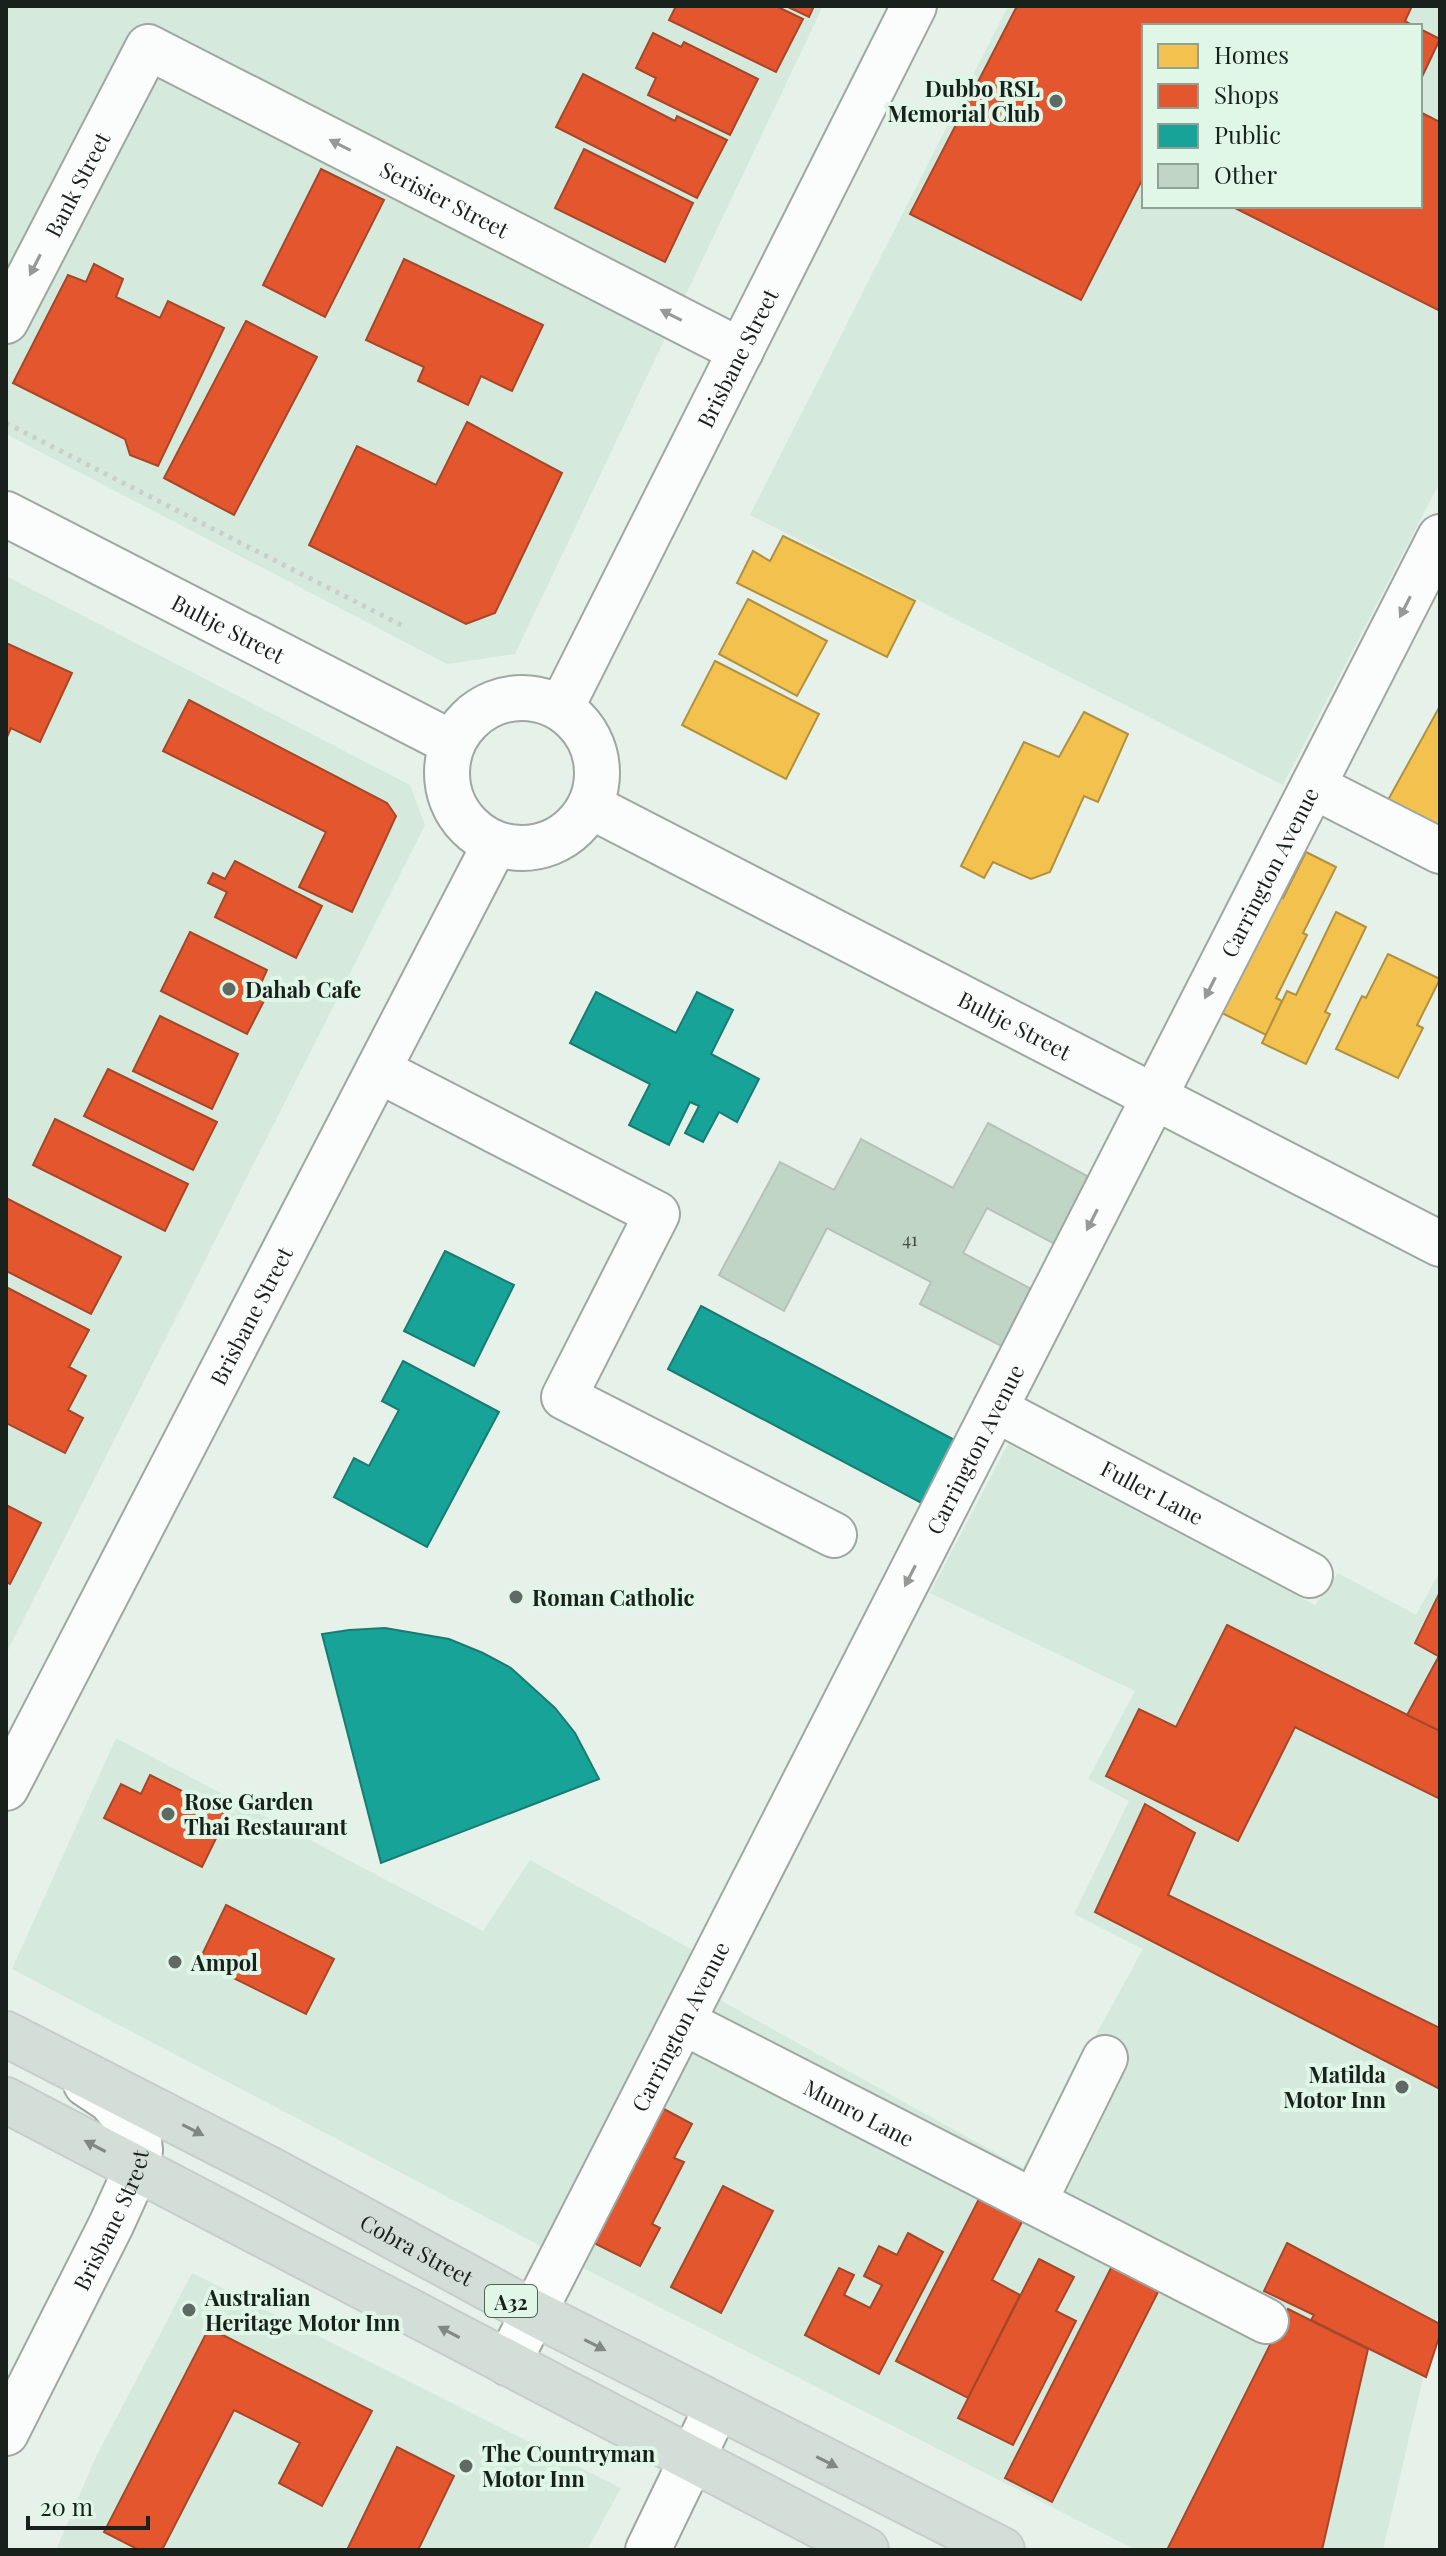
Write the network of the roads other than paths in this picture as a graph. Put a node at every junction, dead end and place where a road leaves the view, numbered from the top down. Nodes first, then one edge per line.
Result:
1 (914, 6) edge
2 (148, 47) joint
3 (6, 321) edge
4 (741, 351) junction
5 (6, 514) edge
6 (1440, 537) edge
7 (561, 708) junction
8 (452, 743) junction
9 (1313, 786) junction
10 (590, 806) junction
11 (495, 844) junction
12 (1440, 851) edge
13 (378, 1070) junction
14 (1154, 1097) junction
15 (1440, 1244) edge
16 (995, 1409) junction
17 (834, 1535) dead end
18 (1310, 1575) dead end
19 (6, 1788) edge
20 (683, 2022) junction
21 (15, 2039) edge
22 (1105, 2058) dead end
23 (6, 2100) edge
24 (137, 2168) junction
25 (1034, 2202) junction
26 (534, 2313) junction
27 (1266, 2321) dead end
28 (508, 2363) junction
29 (717, 2407) junction
30 (6, 2433) edge
31 (693, 2459) junction
32 (648, 2550) edge
33 (866, 2550) edge
34 (1002, 2550) edge

1 - 4 street, Brisbane Street
2 -> 3 street, Bank Street
4 -> 2 street, Serisier Street
4 - 7 street, Brisbane Street
5 - 8 street, Bultje Street
6 -> 9 street, Carrington Avenue
7 - 8 street
7 - 10 street
8 - 11 street
9 - 12 street
9 -> 14 street, Carrington Avenue
10 - 11 street
10 - 14 street, Bultje Street
11 - 13 street, Brisbane Street
13 - 17 street
13 - 19 street, Brisbane Street
14 - 15 street, Bultje Street
14 -> 16 street, Carrington Avenue
16 - 18 street, Fuller Lane
16 -> 20 street, Carrington Avenue
20 - 25 street, Munro Lane
20 - 26 street, Carrington Avenue
21 - 24 street, Brisbane Street
21 -> 26 highway, Cobra Street / A32
22 - 25 street
24 -> 23 highway, A32
28 -> 24 highway, A32
24 - 30 street, Brisbane Street
25 - 27 street, Munro Lane
26 - 28 street, Carrington Avenue
26 -> 29 highway, Cobra Street / A32
28 - 31 highway, A32
29 - 31 street
29 -> 34 highway, Cobra Street / A32
31 - 32 street
31 - 33 highway, A32

